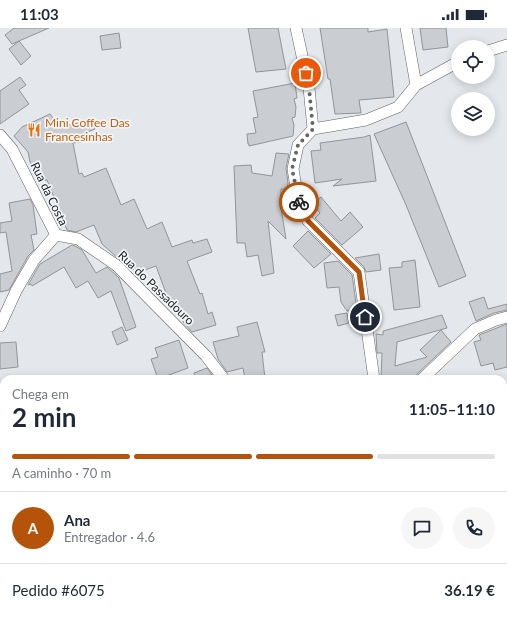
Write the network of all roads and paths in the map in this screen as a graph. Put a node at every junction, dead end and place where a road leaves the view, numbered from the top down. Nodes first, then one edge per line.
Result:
1 (296, 28) edge
2 (406, 28) edge
3 (507, 45) edge
4 (495, 49) edge
5 (451, 66) edge
6 (416, 85) junction
7 (313, 129) junction
8 (0, 135) edge
9 (56, 235) junction
10 (507, 317) edge
11 (0, 326) edge
12 (221, 375) edge
13 (373, 375) edge
14 (427, 375) edge

1 - 7 street
2 - 6 street
3 - 4 street
5 - 6 street
6 - 7 street
7 - 13 street
8 - 9 street, Rua da Costa
9 - 11 street, Rua da Costa
9 - 12 street, Rua do Passadouro
10 - 14 street

